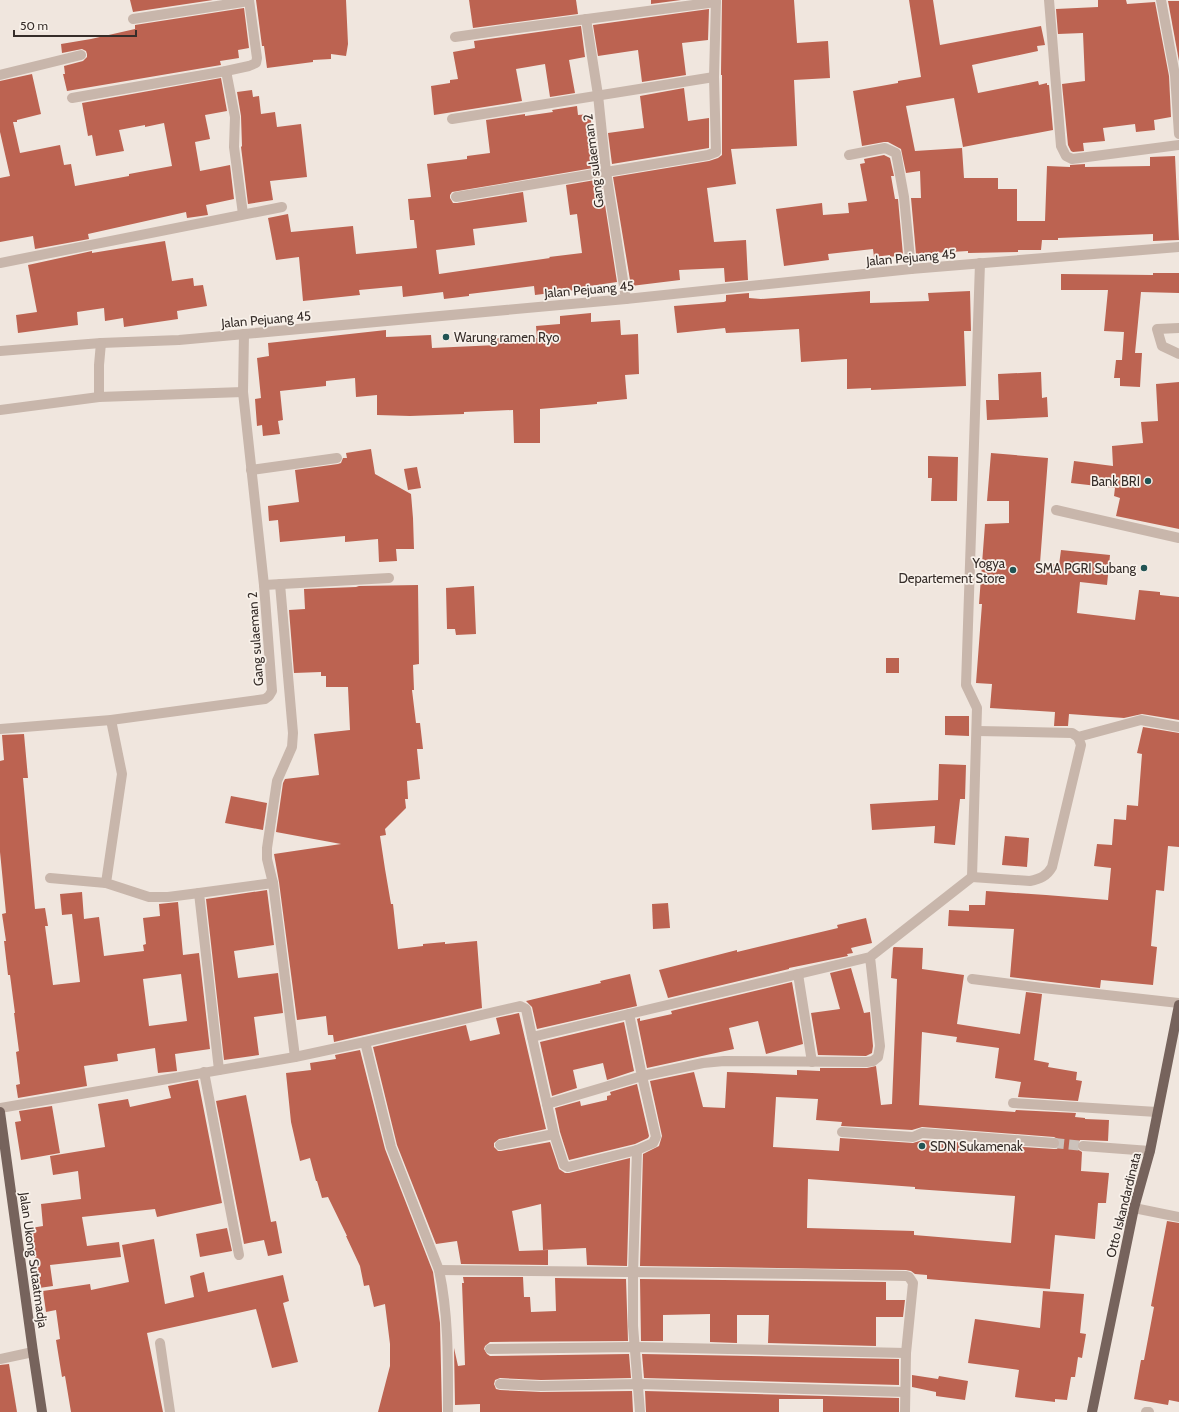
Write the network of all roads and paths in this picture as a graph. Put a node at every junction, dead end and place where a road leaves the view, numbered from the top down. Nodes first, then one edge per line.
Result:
1 (1049, 0) edge
2 (1162, 0) edge
3 (249, 1) edge
4 (716, 1) edge
5 (133, 19) dead end
6 (586, 19) junction
7 (455, 37) dead end
8 (82, 55) dead end
9 (226, 71) junction
10 (0, 75) edge
11 (714, 77) junction
12 (598, 95) junction
13 (72, 98) dead end
14 (452, 119) dead end
15 (1179, 124) edge
16 (1179, 134) edge
17 (1179, 145) edge
18 (849, 156) dead end
19 (606, 172) junction
20 (456, 197) dead end
21 (282, 207) dead end
22 (243, 214) junction
23 (1179, 247) edge
24 (0, 263) edge
25 (980, 264) junction
26 (911, 269) junction
27 (626, 299) junction
28 (1179, 328) edge
29 (244, 334) junction
30 (101, 343) junction
31 (0, 351) edge
32 (1179, 354) edge
33 (243, 392) junction
34 (99, 397) junction
35 (0, 410) edge
36 (338, 458) dead end
37 (251, 470) junction
38 (1056, 510) dead end
39 (1179, 538) edge
40 (389, 578) dead end
41 (280, 584) junction
42 (264, 585) junction
43 (111, 720) junction
44 (1179, 727) edge
45 (0, 729) edge
46 (977, 731) junction
47 (1078, 737) junction
48 (972, 877) junction
49 (50, 878) dead end
50 (106, 883) junction
51 (273, 883) junction
52 (199, 894) junction
53 (870, 957) junction
54 (798, 974) junction
55 (972, 980) dead end
56 (1179, 1004) edge
57 (629, 1014) junction
58 (1178, 1019) edge
59 (532, 1037) junction
60 (366, 1042) junction
61 (295, 1057) junction
62 (812, 1062) junction
63 (219, 1070) junction
64 (204, 1072) junction
65 (642, 1076) junction
66 (1013, 1103) dead end
67 (547, 1104) junction
68 (0, 1108) edge
69 (0, 1112) edge
70 (1157, 1112) junction
71 (842, 1132) dead end
72 (554, 1134) junction
73 (2, 1135) edge
74 (1054, 1143) tunnel mouth
75 (500, 1146) dead end
76 (1083, 1146) tunnel mouth
77 (637, 1150) junction
78 (1150, 1151) junction
79 (1134, 1208) junction
80 (1179, 1217) edge
81 (239, 1255) dead end
82 (439, 1270) junction
83 (633, 1273) junction
84 (160, 1342) dead end
85 (634, 1347) junction
86 (490, 1349) dead end
87 (33, 1352) junction
88 (906, 1353) junction
89 (0, 1359) edge
90 (500, 1384) dead end
91 (639, 1384) junction
92 (905, 1392) junction
93 (42, 1412) edge
94 (170, 1412) edge
95 (448, 1412) edge
96 (640, 1412) edge
97 (905, 1412) edge
98 (1092, 1412) edge

1 - 17 street
2 - 15 street
3 - 5 street
3 - 9 street
4 - 6 street
4 - 11 street
6 - 7 street
6 - 12 street, Gang sulaeman 2
8 - 10 street
9 - 13 street
9 - 22 street
11 - 12 street
11 - 19 street
12 - 14 street
12 - 19 street, Gang sulaeman 2
15 - 16 street
18 - 26 street
19 - 20 street
19 - 27 street, Gang sulaeman 2
21 - 22 street
22 - 24 street
23 - 25 street, Jalan Pejuang 45
25 - 26 street, Jalan Pejuang 45
25 - 46 street
26 - 27 street, Jalan Pejuang 45
27 - 29 street, Jalan Pejuang 45
28 - 32 street
29 - 30 street, Jalan Pejuang 45
29 - 33 street, Gang sulaeman 2
30 - 31 street, Jalan Pejuang 45
30 - 34 street
33 - 34 street
33 - 37 street, Gang sulaeman 2
34 - 35 street
36 - 37 street
37 - 42 street, Gang sulaeman 2
38 - 39 street
40 - 41 street
41 - 42 street
41 - 51 street
42 - 43 street, Gang sulaeman 2
43 - 45 street, Gang sulaeman 2
43 - 50 street
44 - 47 street
46 - 47 street
46 - 48 street
47 - 48 street
48 - 53 street
49 - 50 street
50 - 52 street
51 - 52 street
51 - 61 street
52 - 63 street
53 - 54 street
53 - 62 street
54 - 57 street
54 - 62 street
55 - 56 street
56 - 58 main road, Otto Iskandardinata
57 - 59 street
57 - 65 street
58 - 70 main road, Otto Iskandardinata
59 - 60 street
59 - 67 street
60 - 61 street
60 - 82 street
61 - 63 street
62 - 65 street
63 - 64 street
64 - 68 street
64 - 81 street
65 - 67 street
65 - 77 street
66 - 70 street
67 - 72 street
69 - 73 main road, Jalan Ukong Sutaatmadja
70 - 78 main road, Otto Iskandardinata
71 - 74 street
72 - 75 street
72 - 77 street
73 - 87 main road, Jalan Ukong Sutaatmadja
76 - 78 street
77 - 83 street
78 - 79 main road, Otto Iskandardinata
79 - 80 street
79 - 98 main road, Otto Iskandardinata
82 - 83 street
82 - 95 street
83 - 85 street
83 - 88 street
84 - 94 street
85 - 86 street
85 - 88 street
85 - 91 street
87 - 89 street
87 - 93 main road, Jalan Ukong Sutaatmadja
88 - 92 street
90 - 91 street
91 - 92 street
91 - 96 street
92 - 97 street

